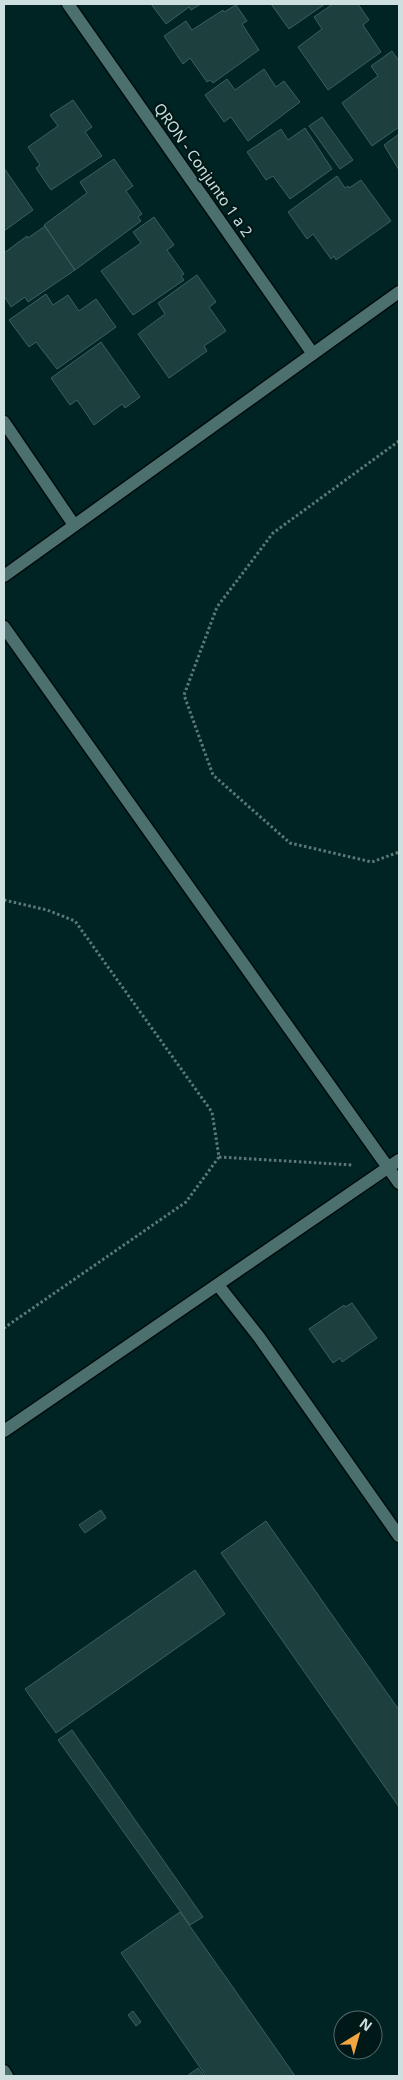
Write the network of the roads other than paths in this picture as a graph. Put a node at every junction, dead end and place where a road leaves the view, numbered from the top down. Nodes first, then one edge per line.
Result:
1 (68, 4) edge
2 (399, 292) edge
3 (312, 354) junction
4 (4, 422) edge
5 (74, 525) junction
6 (4, 576) edge
7 (4, 627) edge
8 (394, 1164) edge
9 (399, 1183) edge
10 (218, 1284) junction
11 (4, 1431) edge
12 (399, 1536) edge
13 (4, 2071) edge
14 (7, 2076) edge

1 - 3 street, QRON - Conjunto 1 a 2
2 - 3 street
3 - 5 street
4 - 5 street
5 - 6 street
7 - 8 street
8 - 9 street
8 - 10 street
10 - 11 street
10 - 12 street
13 - 14 street

